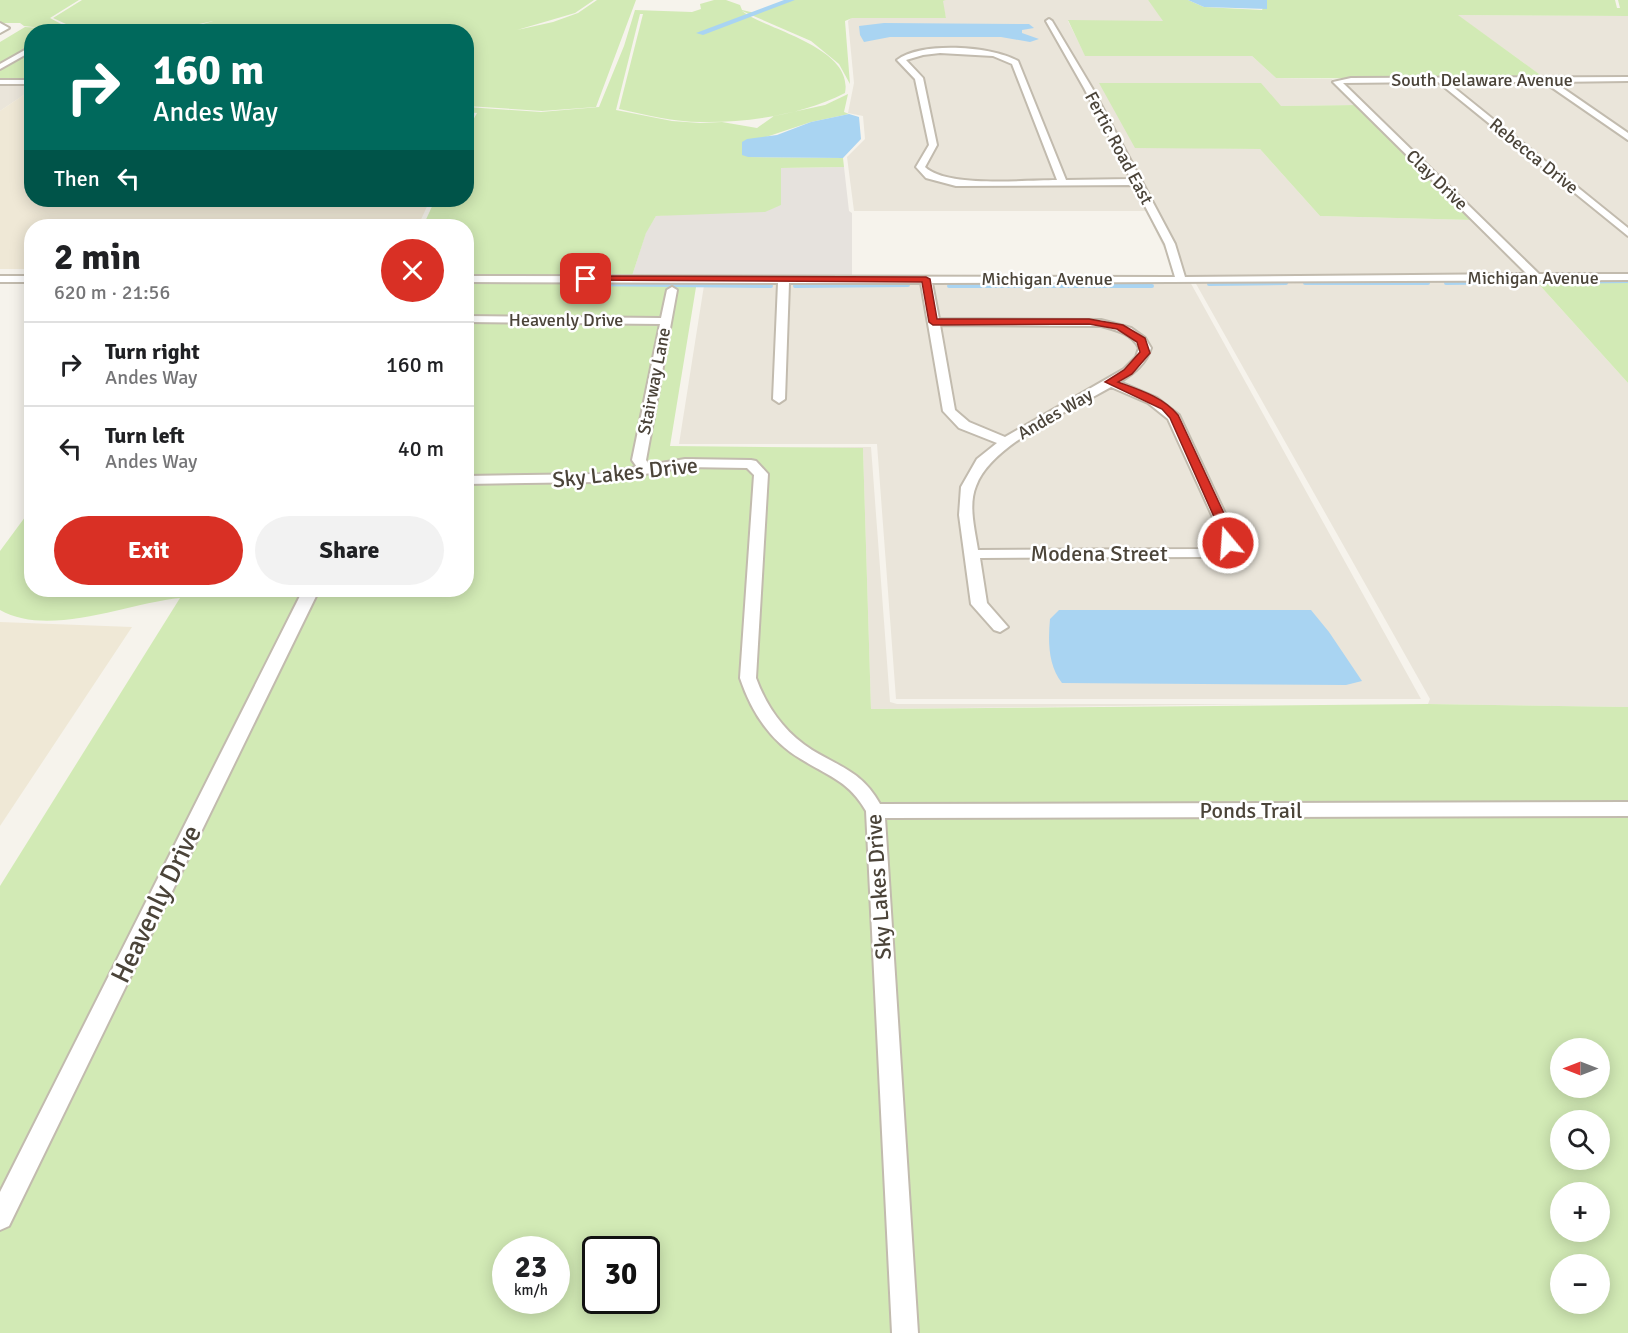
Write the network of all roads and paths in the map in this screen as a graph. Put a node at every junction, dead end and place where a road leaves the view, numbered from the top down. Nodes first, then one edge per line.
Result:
1 (1049, 21) dead end
2 (0, 25) edge
3 (0, 31) edge
4 (24, 53) edge
5 (0, 67) edge
6 (1545, 79) junction
7 (1628, 79) edge
8 (1440, 80) junction
9 (0, 82) edge
10 (24, 82) edge
11 (1337, 82) joint
12 (1628, 137) edge
13 (1063, 183) junction
14 (1139, 185) junction
15 (1628, 233) edge
16 (1628, 277) edge
17 (1537, 278) junction
18 (0, 279) edge
19 (24, 279) edge
20 (474, 279) edge
21 (784, 279) junction
22 (926, 279) junction
23 (1181, 280) junction
24 (672, 290) dead end
25 (474, 319) edge
26 (665, 321) junction
27 (933, 322) junction
28 (1110, 382) junction
29 (779, 399) dead end
30 (1006, 441) junction
31 (645, 470) junction
32 (474, 480) edge
33 (972, 554) junction
34 (308, 597) edge
35 (1000, 627) dead end
36 (1628, 809) edge
37 (875, 811) junction
38 (0, 1218) edge
39 (905, 1333) edge

1 - 14 street, Fertic Road East
2 - 3 street
4 - 5 street
6 - 7 street, South Delaware Avenue
6 - 8 street, South Delaware Avenue
6 - 12 street
8 - 11 street, South Delaware Avenue
8 - 15 street, Rebecca Drive
9 - 10 street
11 - 17 street, Clay Drive
13 - 13 street
13 - 14 street
14 - 23 street, Fertic Road East
16 - 17 street, Michigan Avenue
17 - 23 street, Michigan Avenue
18 - 19 street
20 - 21 street, Michigan Avenue
21 - 22 street, Michigan Avenue
21 - 29 street
22 - 23 street, Michigan Avenue
22 - 27 street
24 - 26 street, Stairway Lane
25 - 26 street, Heavenly Drive
26 - 31 street, Stairway Lane
27 - 28 street, Andes Way
27 - 30 street
28 - 30 street, Andes Way
28 - 33 street, Modena Street
30 - 33 street, Andes Way
31 - 32 street, Sky Lakes Drive
31 - 37 street, Sky Lakes Drive
33 - 35 street, Andes Way
34 - 38 street, Heavenly Drive
36 - 37 street, Ponds Trail
37 - 39 street, Sky Lakes Drive

